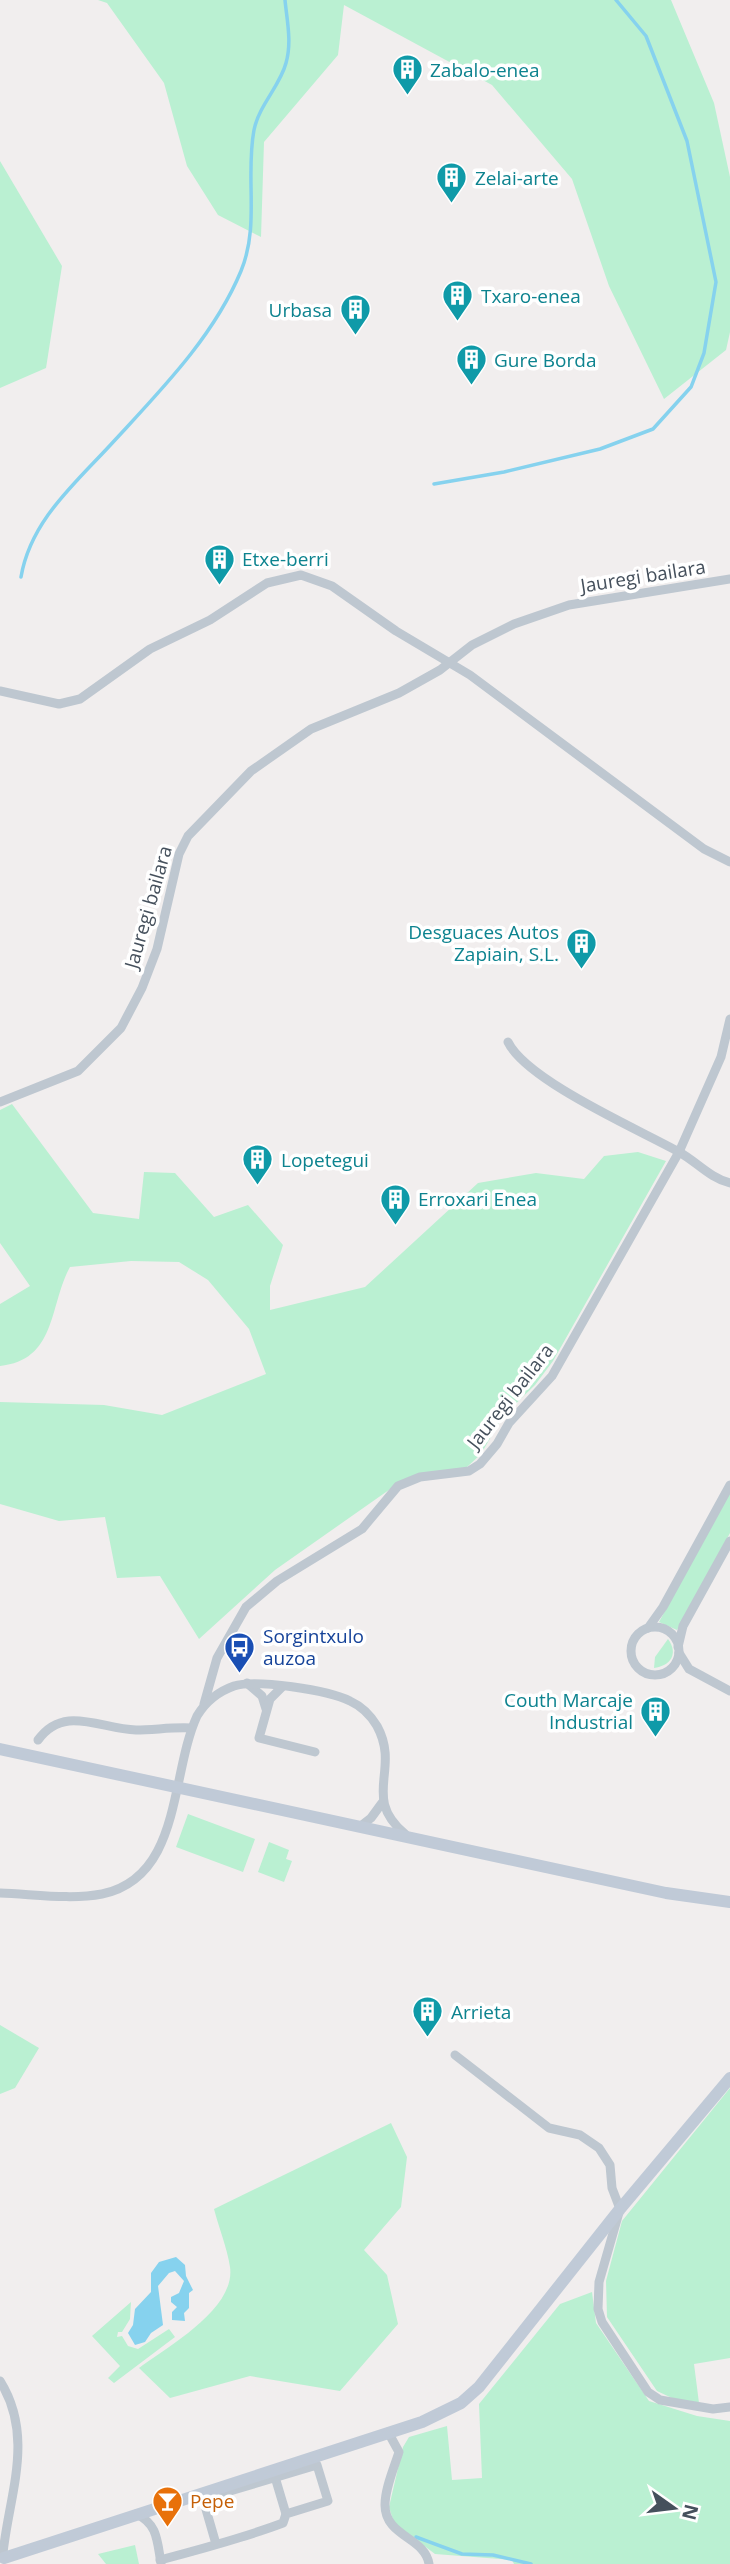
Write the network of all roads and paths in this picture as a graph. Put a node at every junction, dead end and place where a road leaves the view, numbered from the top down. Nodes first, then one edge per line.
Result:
1 (730, 579) edge
2 (449, 663) junction
3 (0, 691) edge
4 (730, 862) edge
5 (730, 1019) edge
6 (508, 1042) dead end
7 (0, 1102) edge
8 (679, 1152) junction
9 (730, 1183) edge
10 (730, 1485) edge
11 (730, 1541) edge
12 (648, 1628) junction
13 (678, 1650) junction
14 (689, 1669) junction
15 (668, 1671) junction
16 (247, 1683) junction
17 (282, 1687) junction
18 (730, 1692) edge
19 (204, 1704) junction
20 (266, 1709) junction
21 (191, 1728) junction
22 (38, 1740) dead end
23 (0, 1749) edge
24 (316, 1752) dead end
25 (382, 1803) junction
26 (362, 1825) junction
27 (405, 1834) junction
28 (0, 1893) edge
29 (730, 1902) edge
30 (455, 2055) dead end
31 (730, 2078) edge
32 (620, 2209) junction
33 (2, 2384) edge
34 (730, 2407) edge
35 (388, 2432) junction
36 (275, 2477) junction
37 (134, 2514) junction
38 (286, 2514) junction
39 (3, 2532) edge
40 (216, 2544) junction
41 (3, 2556) edge
42 (161, 2562) edge
43 (429, 2564) edge

1 - 2 street, Jauregi bailara
2 - 3 street
2 - 4 street
2 - 7 street, Jauregi bailara
5 - 8 street, Jauregi bailara
6 - 8 street
8 - 9 street
8 - 19 street, Jauregi bailara
10 - 12 street
11 - 13 street
12 - 13 street
12 - 15 street
13 - 14 street
13 - 15 street
14 - 15 street
14 - 18 street
16 - 17 street
16 - 19 street
16 - 20 street
17 - 20 street
17 - 25 street
19 - 21 street, Jauregi bailara
20 - 24 street
21 - 22 street
21 - 28 street, Jauregi bailara
23 - 26 main road
25 - 26 street
25 - 27 street
26 - 27 main road
27 - 29 main road
30 - 32 street
31 - 32 main road
32 - 34 street
32 - 35 main road
33 - 39 street
35 - 37 main road
35 - 43 street
36 - 38 street
36 - 38 street
36 - 40 street
37 - 41 main road
37 - 42 street
38 - 40 street
39 - 41 street
40 - 42 street

